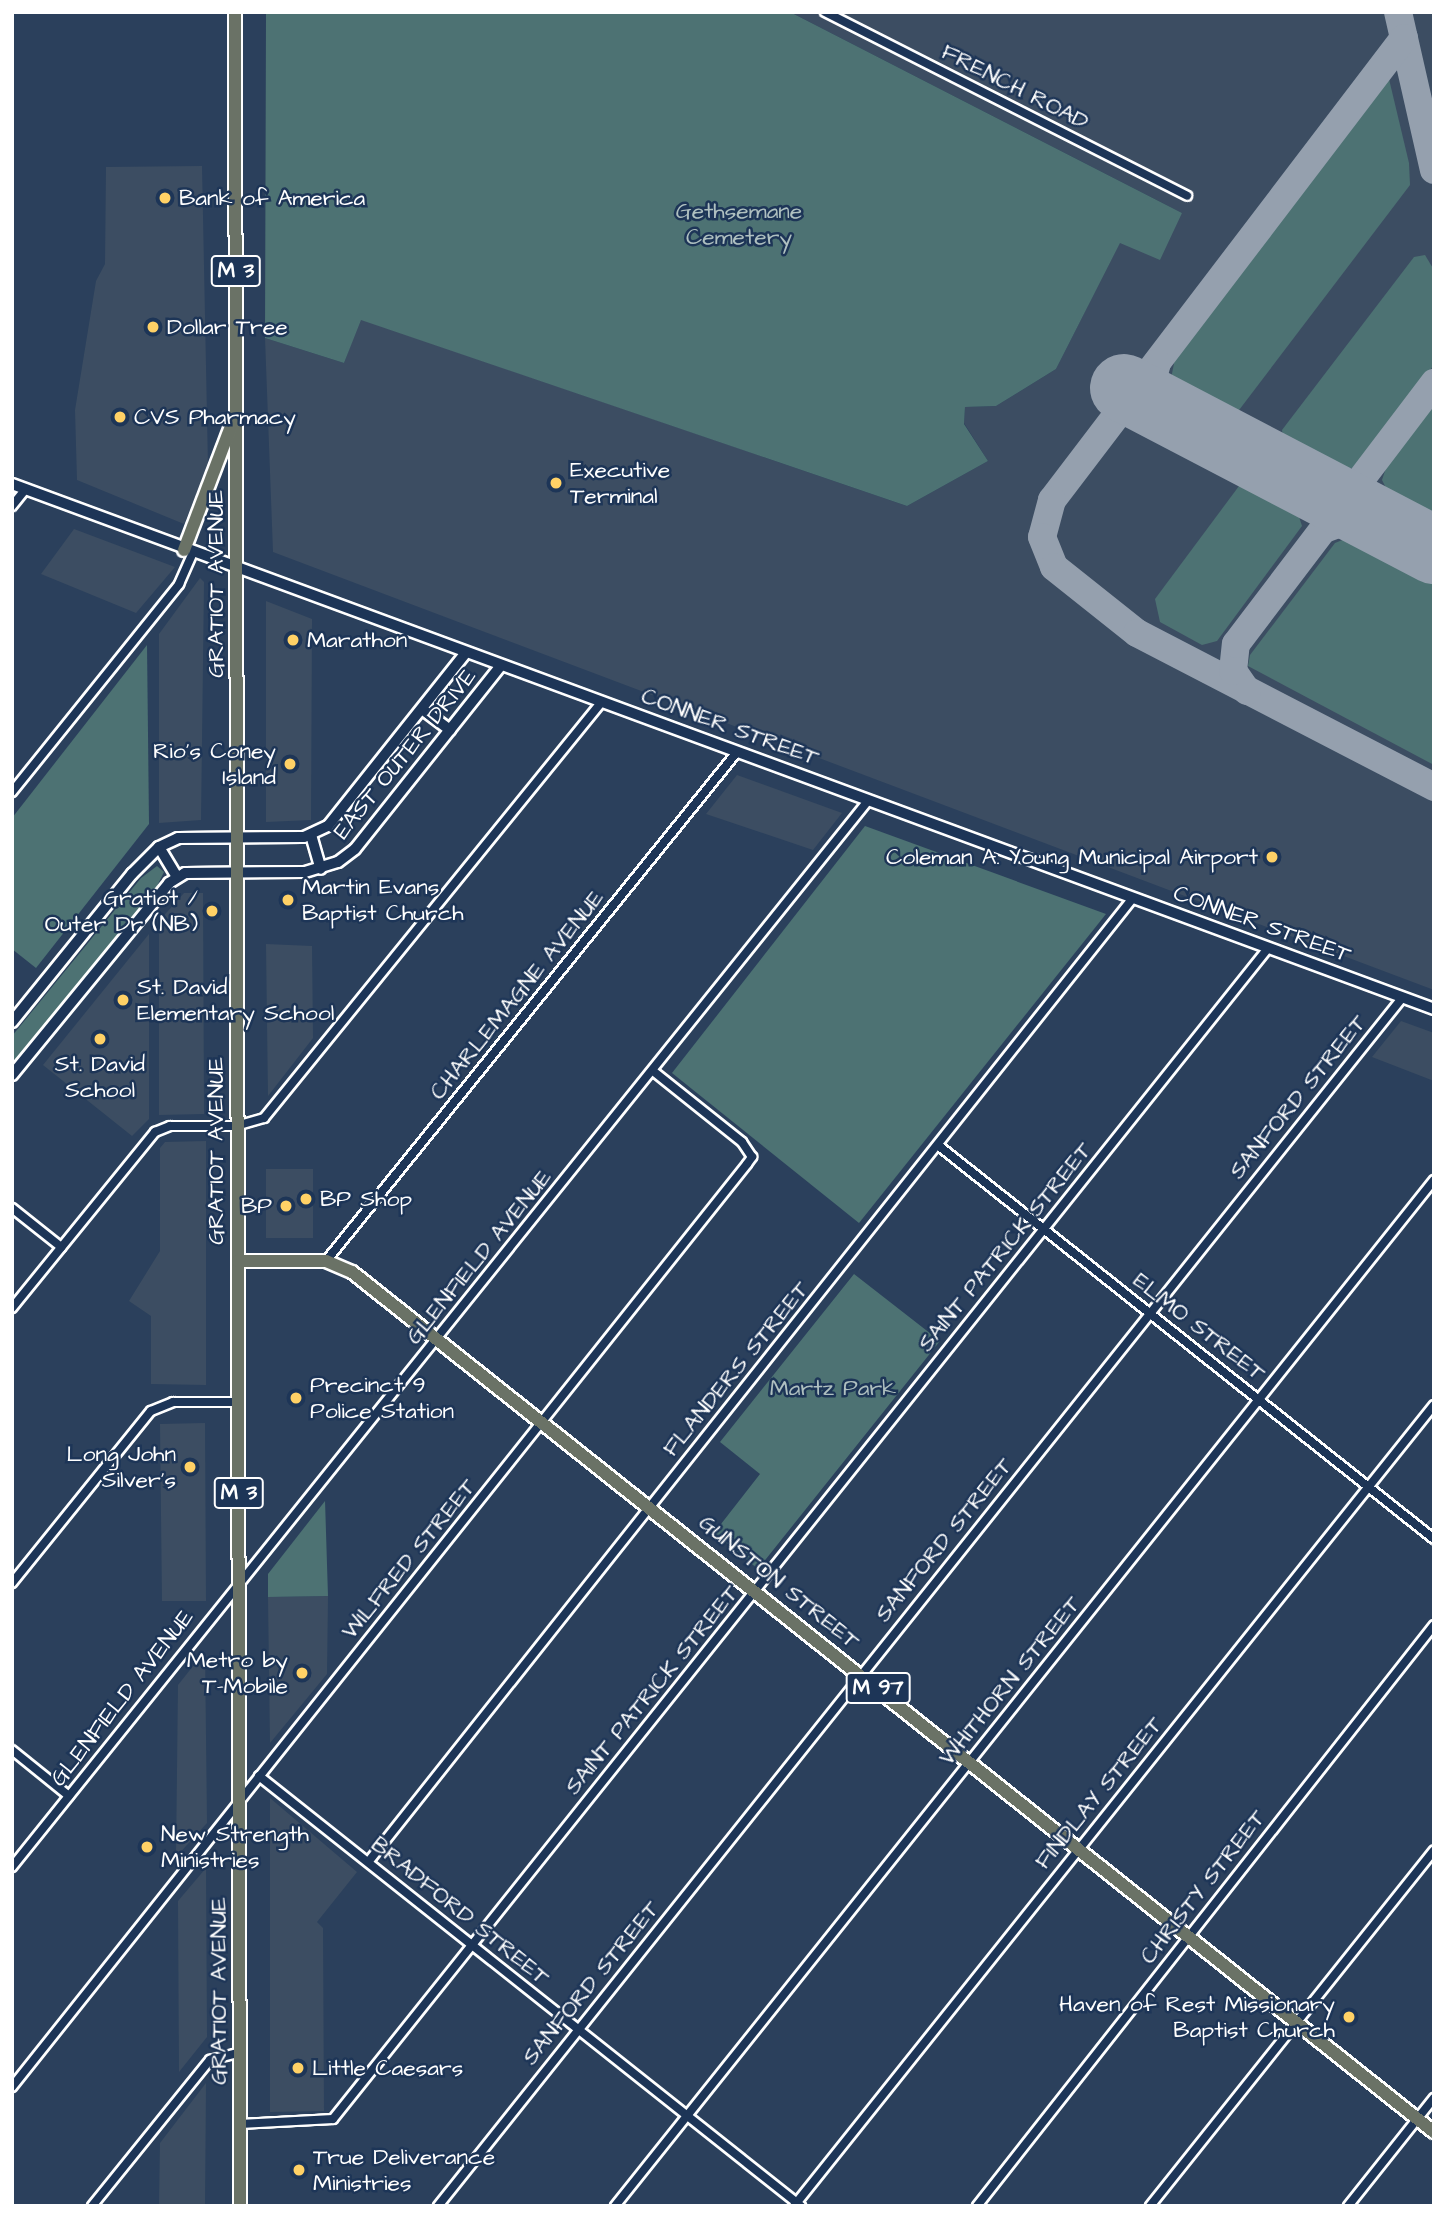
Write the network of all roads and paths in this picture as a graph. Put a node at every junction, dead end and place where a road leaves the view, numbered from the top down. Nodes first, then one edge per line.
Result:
1 (235, 12) edge
2 (825, 12) edge
3 (1188, 196) dead end
4 (237, 411) junction
5 (12, 484) edge
6 (26, 489) junction
7 (12, 506) edge
8 (188, 551) junction
9 (237, 568) junction
10 (465, 653) junction
11 (500, 667) junction
12 (600, 704) junction
13 (422, 709) junction
14 (450, 730) junction
15 (737, 752) junction
16 (12, 792) edge
17 (868, 801) junction
18 (311, 835) junction
19 (237, 837) junction
20 (159, 847) junction
21 (321, 869) junction
22 (237, 871) junction
23 (177, 877) junction
24 (1132, 899) junction
25 (1268, 948) junction
26 (1402, 998) junction
27 (1434, 1009) edge
28 (12, 1022) edge
29 (653, 1071) junction
30 (12, 1075) edge
31 (236, 1126) junction
32 (939, 1146) junction
33 (1434, 1180) edge
34 (12, 1208) edge
35 (1044, 1229) junction
36 (61, 1247) junction
37 (238, 1261) junction
38 (327, 1261) junction
39 (12, 1308) edge
40 (1150, 1314) junction
41 (439, 1338) junction
42 (1259, 1400) junction
43 (238, 1402) junction
44 (1434, 1405) edge
45 (544, 1421) junction
46 (1368, 1487) junction
47 (651, 1506) junction
48 (1434, 1539) edge
49 (12, 1583) edge
50 (239, 1584) junction
51 (756, 1590) junction
52 (1434, 1625) edge
53 (862, 1675) junction
54 (12, 1750) edge
55 (970, 1762) junction
56 (259, 1776) junction
57 (69, 1796) junction
58 (240, 1802) junction
59 (1079, 1849) junction
60 (1434, 1850) edge
61 (369, 1861) junction
62 (12, 1867) edge
63 (1185, 1937) junction
64 (473, 1945) junction
65 (1296, 2022) junction
66 (578, 2030) junction
67 (239, 2053) junction
68 (12, 2087) edge
69 (1434, 2098) edge
70 (687, 2116) junction
71 (1417, 2119) junction
72 (240, 2124) junction
73 (1434, 2132) edge
74 (797, 2205) edge
75 (92, 2206) edge
76 (240, 2206) edge
77 (438, 2206) edge
78 (615, 2206) edge
79 (976, 2206) edge
80 (1150, 2206) edge
81 (1348, 2206) edge

1 - 4 main road, GRATIOT AVENUE / M 3
2 - 3 street, FRENCH ROAD
4 - 8 main road
4 - 9 main road, GRATIOT AVENUE / M 3
5 - 6 main road, CONNER STREET
6 - 7 street
6 - 8 main road, CONNER STREET
8 - 9 main road, CONNER STREET
8 - 16 street
9 - 10 main road, CONNER STREET
9 - 19 main road, GRATIOT AVENUE / M 3
10 - 11 main road, CONNER STREET
10 - 13 street, EAST OUTER DRIVE
11 - 12 main road, CONNER STREET
11 - 14 street, EAST OUTER DRIVE
12 - 15 main road, CONNER STREET
12 - 31 street
13 - 14 street
13 - 18 street, EAST OUTER DRIVE
14 - 21 street, EAST OUTER DRIVE
15 - 17 main road, CONNER STREET
15 - 38 street, CHARLEMAGNE AVENUE
17 - 24 main road, CONNER STREET
17 - 29 street, GLENFIELD AVENUE
18 - 19 street, EAST OUTER DRIVE
18 - 21 street
19 - 20 street, EAST OUTER DRIVE
19 - 22 main road, GRATIOT AVENUE / M 3
20 - 23 street
20 - 28 street, EAST OUTER DRIVE
21 - 22 street, EAST OUTER DRIVE
22 - 23 street, EAST OUTER DRIVE
22 - 31 main road, GRATIOT AVENUE / M 3
23 - 30 street
24 - 25 main road, CONNER STREET
24 - 32 street, FLANDERS STREET
25 - 26 main road, CONNER STREET
25 - 35 street, SAINT PATRICK STREET
26 - 27 main road, CONNER STREET
26 - 40 street, SANFORD STREET
29 - 41 street, GLENFIELD AVENUE
29 - 45 street, WILFRED STREET
31 - 36 street
31 - 37 main road, GRATIOT AVENUE / M 3
32 - 35 street, ELMO STREET
32 - 47 street, FLANDERS STREET
33 - 42 street, WHITHORN STREET
34 - 36 street
35 - 40 street, ELMO STREET
35 - 51 street, SAINT PATRICK STREET
36 - 39 street
37 - 38 main road, GUNSTON STREET / M 97
37 - 43 main road, GRATIOT AVENUE / M 3
38 - 41 main road, GUNSTON STREET / M 97
40 - 42 street, ELMO STREET
40 - 53 street, SANFORD STREET
41 - 45 main road, GUNSTON STREET / M 97
41 - 50 street, GLENFIELD AVENUE
42 - 46 street, ELMO STREET
42 - 55 street, WHITHORN STREET
43 - 49 street
43 - 50 main road, GRATIOT AVENUE / M 3
44 - 46 street, FINDLAY STREET
45 - 47 main road, GUNSTON STREET / M 97
45 - 56 street, WILFRED STREET
46 - 48 street, ELMO STREET
46 - 59 street, FINDLAY STREET
47 - 51 main road, GUNSTON STREET / M 97
47 - 61 street, FLANDERS STREET
50 - 57 street, GLENFIELD AVENUE
50 - 58 main road, GRATIOT AVENUE / M 3
51 - 53 main road, GUNSTON STREET / M 97
51 - 64 street, SAINT PATRICK STREET
52 - 63 street, CHRISTY STREET
53 - 55 main road, GUNSTON STREET / M 97
53 - 66 street, SANFORD STREET
54 - 57 street
55 - 59 main road, GUNSTON STREET / M 97
55 - 70 street, WHITHORN STREET
56 - 58 street, WILFRED STREET
56 - 61 street, BRADFORD STREET
57 - 62 street, GLENFIELD AVENUE
58 - 67 main road, GRATIOT AVENUE / M 3
58 - 68 street, WILFRED STREET
59 - 63 main road, GUNSTON STREET / M 97
59 - 74 street, FINDLAY STREET
60 - 65 street
61 - 64 street, BRADFORD STREET
63 - 65 main road, GUNSTON STREET / M 97
63 - 79 street, CHRISTY STREET
64 - 66 street, BRADFORD STREET
64 - 72 street, SAINT PATRICK STREET
65 - 71 main road, GUNSTON STREET / M 97
65 - 80 street
66 - 70 street, BRADFORD STREET
66 - 77 street, SANFORD STREET
67 - 72 main road, GRATIOT AVENUE / M 3
67 - 75 street
69 - 71 street
70 - 74 street, BRADFORD STREET
70 - 78 street, WHITHORN STREET
71 - 73 main road, GUNSTON STREET / M 97
71 - 81 street
72 - 76 main road, GRATIOT AVENUE / M 3

